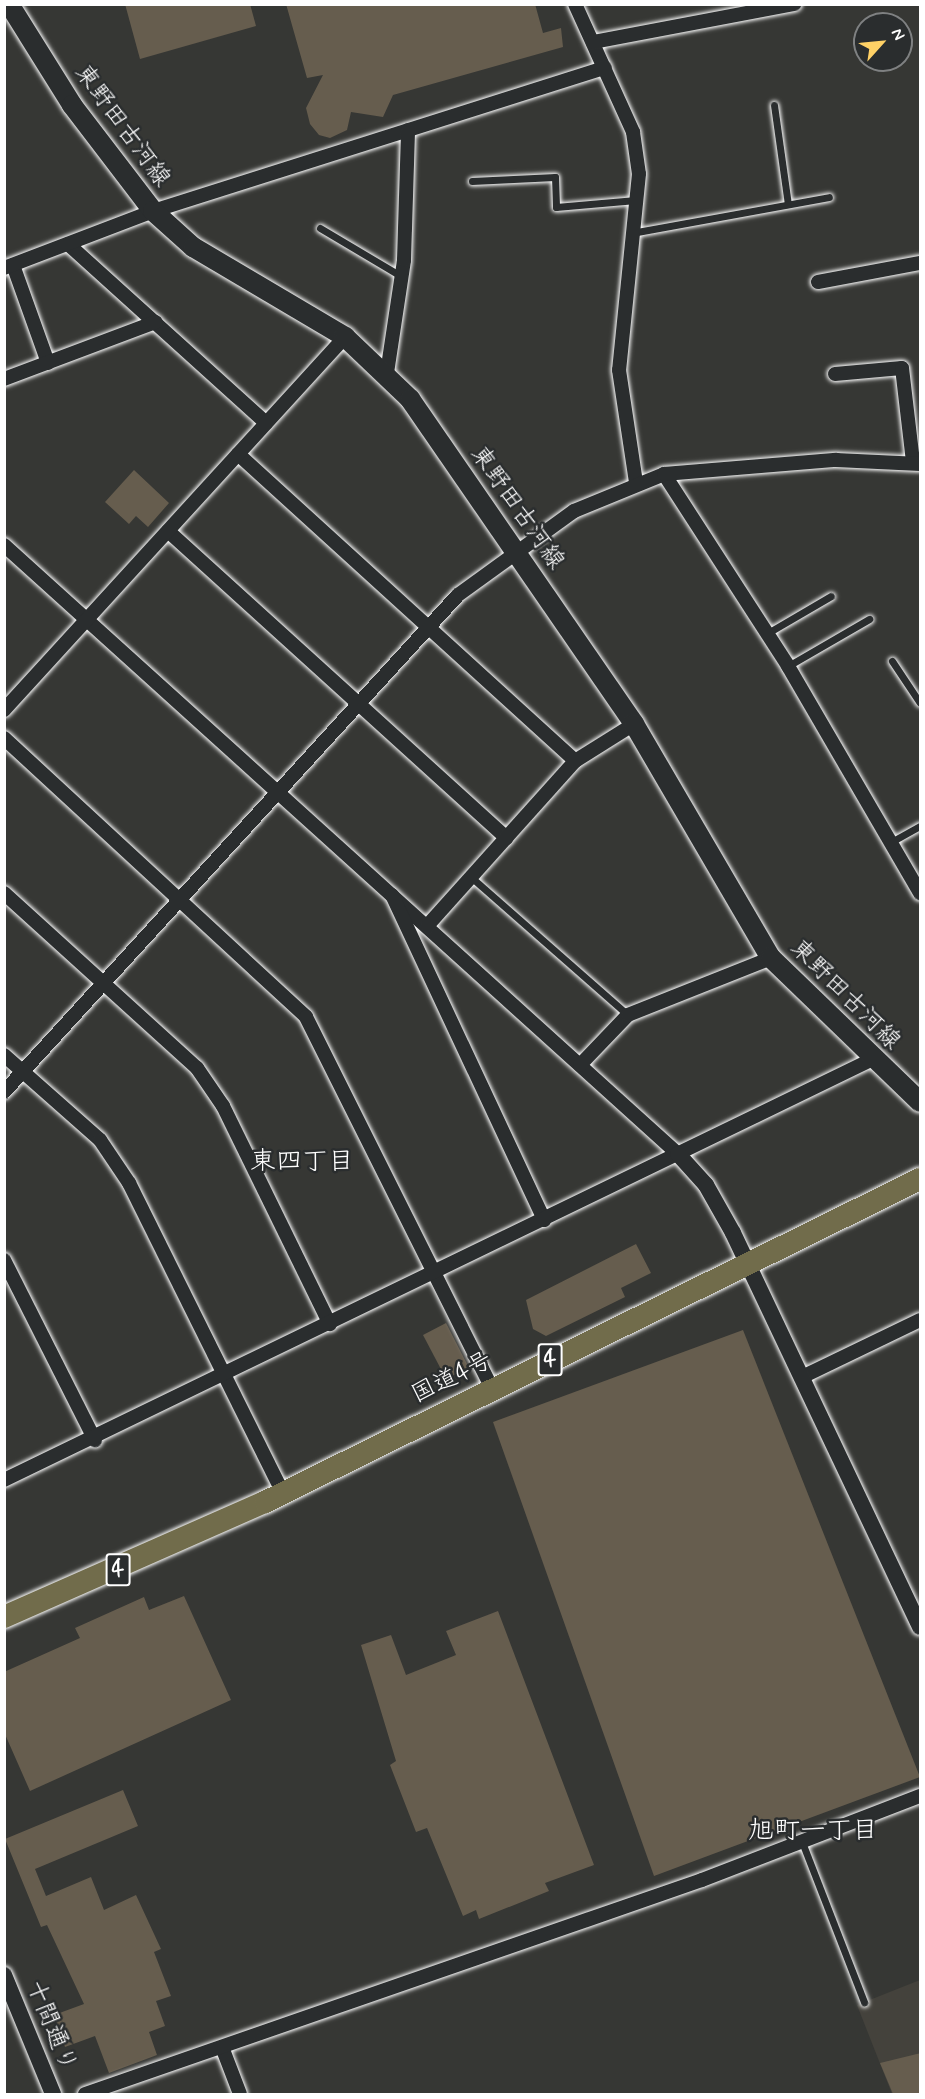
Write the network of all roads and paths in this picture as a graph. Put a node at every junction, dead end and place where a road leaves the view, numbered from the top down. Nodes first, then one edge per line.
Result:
1 (9, 4) edge
2 (575, 4) edge
3 (794, 4) edge
4 (593, 42) junction
5 (605, 68) junction
6 (774, 105) dead end
7 (408, 130) junction
8 (472, 181) dead end
9 (829, 197) dead end
10 (636, 200) junction
11 (788, 204) junction
12 (153, 211) junction
13 (320, 228) dead end
14 (637, 232) junction
15 (68, 244) junction
16 (921, 263) edge
17 (9, 267) edge
18 (401, 276) junction
19 (818, 282) dead end
20 (156, 322) junction
21 (345, 337) junction
22 (48, 363) junction
23 (387, 373) junction
24 (835, 374) dead end
25 (4, 379) edge
26 (266, 423) junction
27 (238, 454) junction
28 (917, 463) edge
29 (664, 474) junction
30 (636, 482) junction
31 (168, 531) junction
32 (4, 545) edge
33 (517, 553) junction
34 (831, 596) dead end
35 (87, 619) junction
36 (869, 619) dead end
37 (429, 628) junction
38 (766, 634) junction
39 (892, 661) dead end
40 (788, 666) junction
41 (358, 702) junction
42 (921, 703) edge
43 (4, 710) edge
44 (634, 724) junction
45 (4, 738) edge
46 (575, 761) junction
47 (278, 791) junction
48 (921, 826) edge
49 (507, 838) junction
50 (891, 842) junction
51 (472, 878) junction
52 (4, 893) edge
53 (391, 893) junction
54 (921, 893) edge
55 (181, 898) junction
56 (427, 926) junction
57 (771, 958) junction
58 (103, 982) junction
59 (628, 1015) junction
60 (4, 1055) edge
61 (873, 1059) junction
62 (580, 1065) junction
63 (23, 1072) junction
64 (4, 1092) edge
65 (917, 1094) edge
66 (678, 1154) junction
67 (921, 1179) edge
68 (544, 1220) junction
69 (4, 1260) edge
70 (748, 1263) junction
71 (435, 1272) junction
72 (921, 1320) edge
73 (330, 1324) junction
74 (223, 1376) junction
75 (801, 1377) junction
76 (492, 1389) junction
77 (95, 1440) junction
78 (4, 1480) edge
79 (283, 1493) junction
80 (4, 1617) edge
81 (921, 1627) edge
82 (921, 1796) edge
83 (801, 1839) junction
84 (6, 1980) edge
85 (864, 2002) dead end
86 (222, 2047) junction
87 (53, 2094) edge
88 (85, 2094) edge
89 (240, 2094) edge

1 - 12 main road, 東野田古河線
2 - 4 street
3 - 4 street
4 - 5 street
5 - 7 street
5 - 10 street
6 - 11 lane
7 - 12 street
7 - 18 street
8 - 10 lane
9 - 11 lane
10 - 14 street
11 - 14 lane
12 - 15 street
12 - 21 main road, 東野田古河線
13 - 18 lane
14 - 30 street
15 - 17 street
15 - 20 street
16 - 19 street
17 - 22 street
18 - 23 street
20 - 22 street
20 - 26 street
21 - 23 main road, 東野田古河線
21 - 26 street
22 - 25 street
23 - 33 main road, 東野田古河線
24 - 28 street
26 - 27 street
27 - 31 street
27 - 37 street
28 - 29 street
29 - 30 street
29 - 38 street
30 - 33 street
31 - 35 street
31 - 41 street
32 - 35 street
33 - 37 street
33 - 44 main road, 東野田古河線
34 - 38 lane
35 - 43 street
35 - 47 street
36 - 40 lane
37 - 41 street
37 - 46 street
38 - 40 street
39 - 42 lane
40 - 50 street
41 - 47 street
41 - 49 street
44 - 46 street
44 - 57 main road, 東野田古河線
45 - 55 street
46 - 49 street
47 - 53 street
47 - 55 street
48 - 50 lane
49 - 51 street
50 - 54 street
51 - 56 street
51 - 59 lane
52 - 58 street
53 - 56 street
53 - 68 street
55 - 58 street
55 - 71 street
56 - 62 street
57 - 59 street
57 - 61 main road, 東野田古河線
58 - 63 street
58 - 73 street
59 - 62 street
60 - 63 street
61 - 65 main road, 東野田古河線
61 - 66 street
62 - 66 street
63 - 64 street
63 - 74 street
66 - 68 street
66 - 70 street
67 - 70 highway, 国道4号 / 4
68 - 71 street
69 - 77 street
70 - 75 street
70 - 76 highway, 国道4号 / 4
71 - 73 street
71 - 76 street
72 - 75 street
73 - 74 street
74 - 77 street
74 - 79 street
75 - 81 street
76 - 79 highway, 国道4号 / 4
77 - 78 street
79 - 80 highway, 国道4号 / 4
82 - 83 street
83 - 85 lane
83 - 86 street
84 - 87 street, 十間通り
86 - 88 street
86 - 89 street

